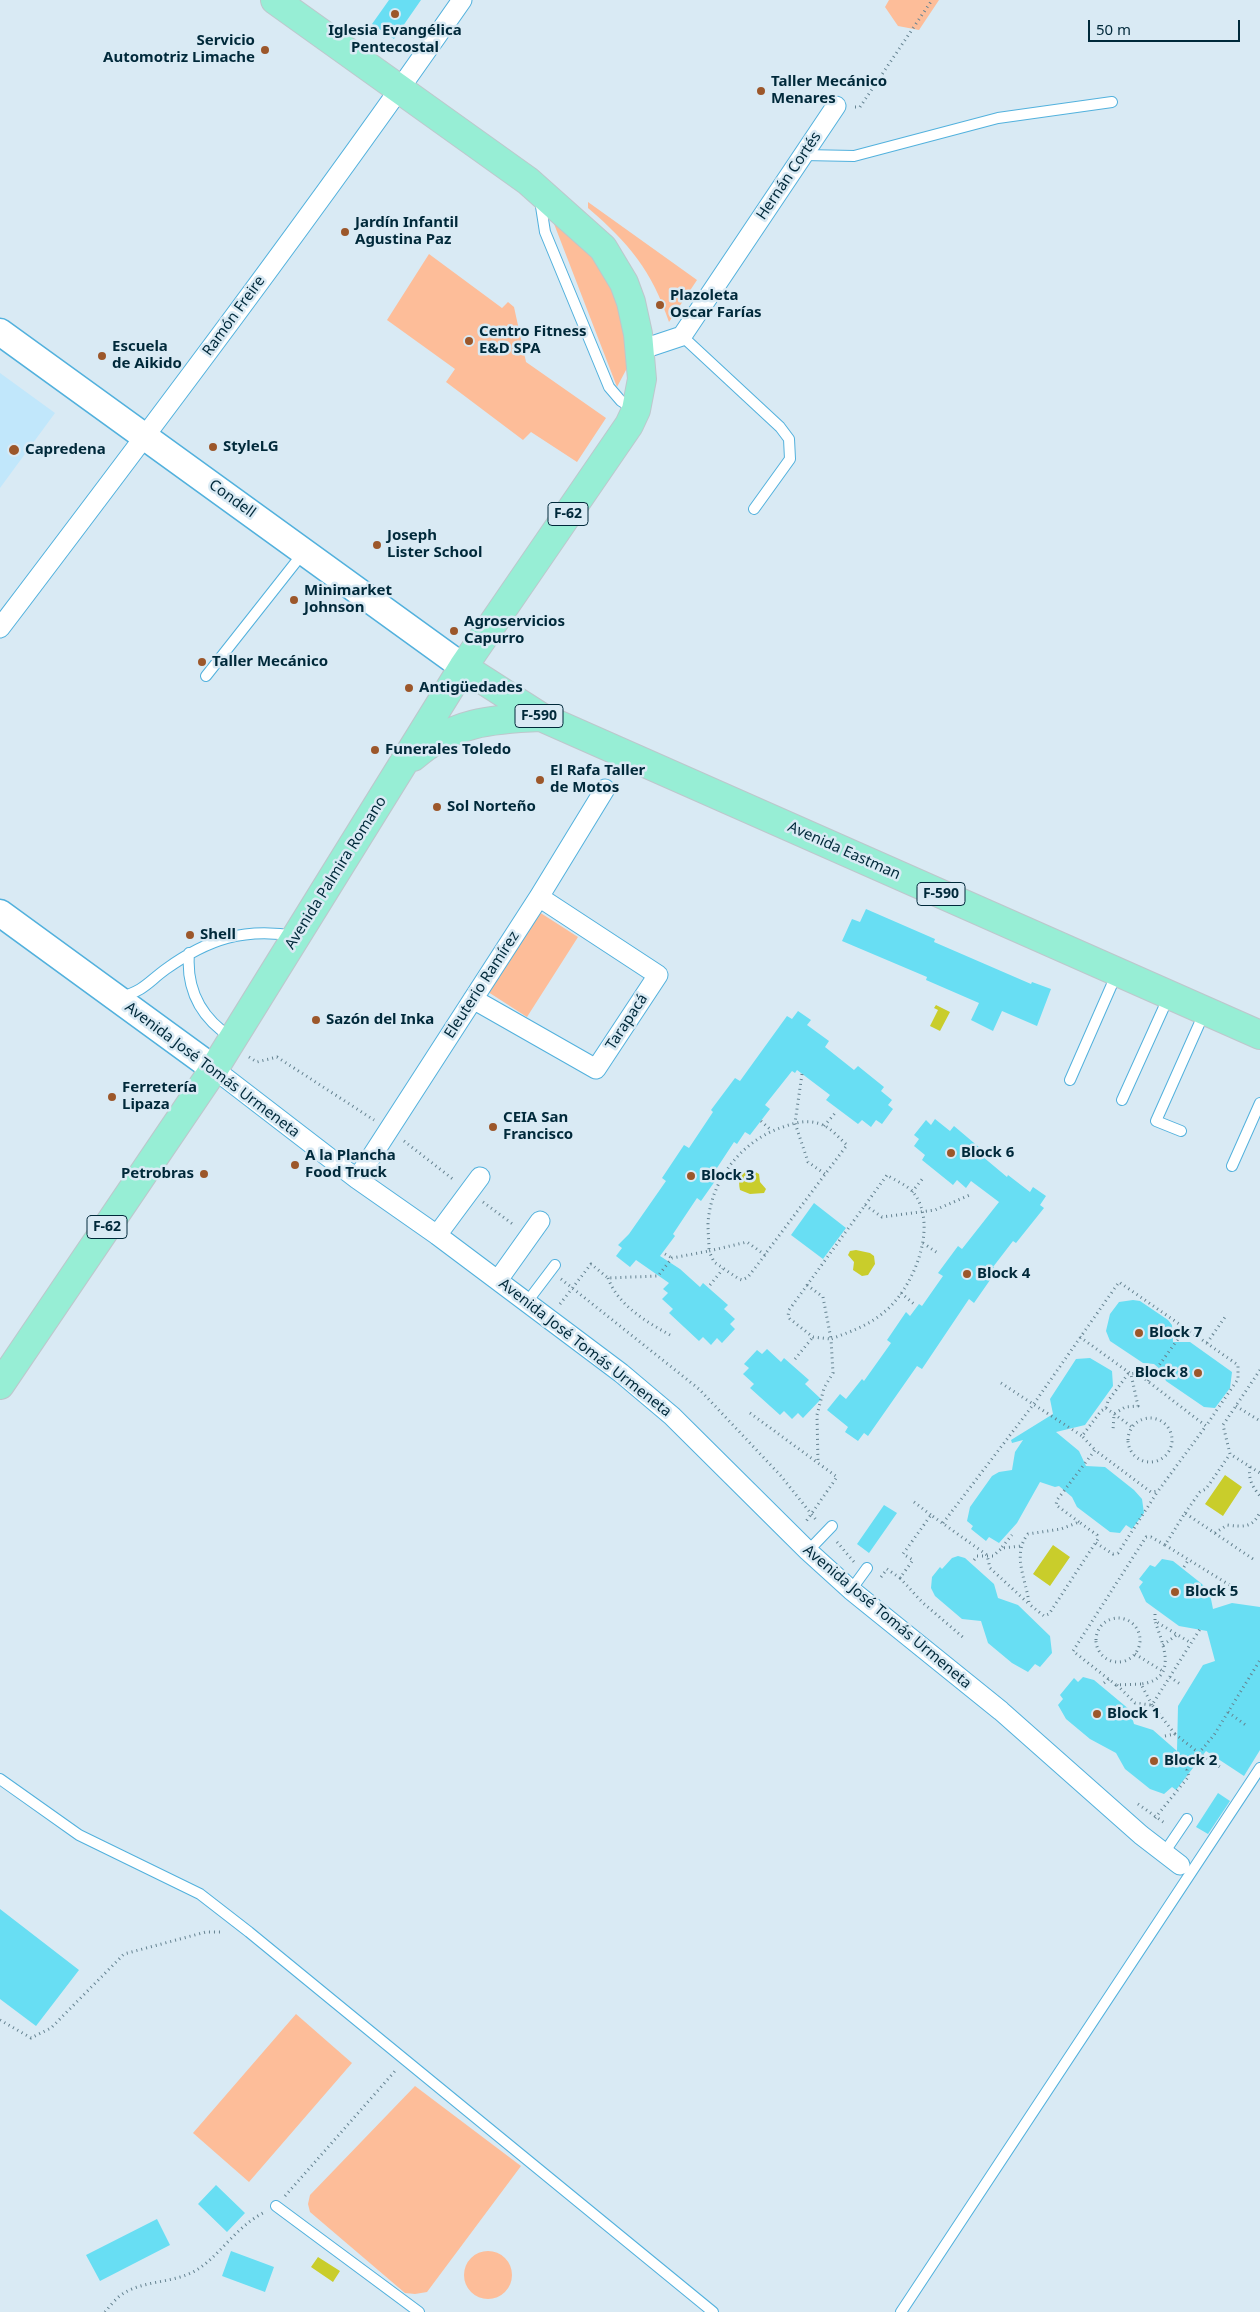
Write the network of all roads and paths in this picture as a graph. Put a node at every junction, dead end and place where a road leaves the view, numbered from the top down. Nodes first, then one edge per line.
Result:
1 (274, 0) edge
2 (462, 0) edge
3 (932, 0) edge
4 (400, 90) junction
5 (1112, 102) dead end
6 (836, 106) joint
7 (804, 155) junction
8 (539, 190) junction
9 (0, 332) edge
10 (682, 336) junction
11 (640, 350) junction
12 (636, 410) junction
13 (145, 437) junction
14 (754, 509) dead end
15 (304, 552) junction
16 (0, 628) edge
17 (463, 667) junction
18 (206, 676) dead end
19 (541, 717) junction
20 (397, 775) junction
21 (605, 789) dead end
22 (539, 897) junction
23 (0, 913) edge
24 (296, 936) junction
25 (189, 953) junction
26 (1118, 972) junction
27 (1169, 994) junction
28 (117, 998) junction
29 (473, 999) junction
30 (1205, 1010) junction
31 (1260, 1035) edge
32 (233, 1038) junction
33 (214, 1069) junction
34 (802, 1074) dead end
35 (1070, 1080) dead end
36 (1122, 1100) dead end
37 (1260, 1103) edge
38 (836, 1112) dead end
39 (761, 1121) dead end
40 (795, 1123) junction
41 (824, 1126) junction
42 (772, 1130) junction
43 (1181, 1131) dead end
44 (1232, 1166) dead end
45 (825, 1174) junction
46 (480, 1177) dead end
47 (923, 1178) dead end
48 (357, 1179) junction
49 (711, 1188) dead end
50 (912, 1192) junction
51 (715, 1193) junction
52 (972, 1194) dead end
53 (865, 1205) junction
54 (923, 1212) junction
55 (540, 1221) dead end
56 (437, 1235) junction
57 (923, 1243) junction
58 (709, 1251) junction
59 (666, 1254) dead end
60 (940, 1254) dead end
61 (764, 1255) junction
62 (672, 1258) junction
63 (553, 1268) joint
64 (723, 1269) junction
65 (608, 1278) junction
66 (498, 1280) junction
67 (710, 1285) dead end
68 (807, 1285) junction
69 (573, 1288) junction
70 (901, 1293) junction
71 (527, 1302) junction
72 (915, 1305) dead end
73 (1225, 1317) dead end
74 (549, 1318) junction
75 (1185, 1329) junction
76 (670, 1335) dead end
77 (813, 1337) junction
78 (1080, 1337) junction
79 (831, 1339) junction
80 (1207, 1344) junction
81 (795, 1359) dead end
82 (1260, 1370) edge
83 (1131, 1374) junction
84 (1148, 1381) junction
85 (1001, 1383) dead end
86 (0, 1385) edge
87 (1033, 1405) junction
88 (1236, 1406) junction
89 (1106, 1408) junction
90 (750, 1413) dead end
91 (1114, 1414) junction
92 (1260, 1421) edge
93 (1206, 1426) junction
94 (1132, 1427) junction
95 (1113, 1431) dead end
96 (1082, 1436) junction
97 (1096, 1450) junction
98 (1230, 1454) junction
99 (818, 1462) junction
100 (1250, 1467) junction
101 (1260, 1472) edge
102 (1158, 1490) junction
103 (1260, 1496) edge
104 (914, 1502) dead end
105 (1260, 1512) edge
106 (1185, 1513) junction
107 (811, 1514) junction
108 (931, 1515) junction
109 (1079, 1522) junction
110 (943, 1523) junction
111 (829, 1529) junction
112 (1215, 1534) junction
113 (1012, 1535) dead end
114 (794, 1538) junction
115 (1096, 1543) junction
116 (1165, 1545) junction
117 (1021, 1546) junction
118 (1002, 1548) junction
119 (808, 1551) junction
120 (986, 1555) junction
121 (1189, 1559) junction
122 (1253, 1559) dead end
123 (974, 1560) dead end
124 (1184, 1567) dead end
125 (866, 1570) junction
126 (900, 1578) junction
127 (1236, 1589) dead end
128 (851, 1590) junction
129 (1029, 1604) junction
130 (1155, 1614) dead end
131 (1155, 1621) junction
132 (1200, 1629) dead end
133 (1178, 1634) junction
134 (965, 1639) dead end
135 (1191, 1643) junction
136 (1162, 1645) junction
137 (1135, 1654) junction
138 (1260, 1660) edge
139 (1164, 1672) junction
140 (1170, 1677) junction
141 (1109, 1680) junction
142 (1104, 1683) dead end
143 (1142, 1684) junction
144 (1180, 1684) dead end
145 (1116, 1685) junction
146 (1152, 1705) junction
147 (1228, 1712) junction
148 (1247, 1726) dead end
149 (1175, 1734) junction
150 (1165, 1736) dead end
151 (1199, 1753) junction
152 (1220, 1767) dead end
153 (1260, 1768) edge
154 (0, 1779) edge
155 (1135, 1802) dead end
156 (1155, 1817) junction
157 (1187, 1819) dead end
158 (1179, 1832) junction
159 (1141, 1835) junction
160 (1164, 1853) junction
161 (1180, 1865) dead end
162 (249, 1932) junction
163 (0, 2020) edge
164 (276, 2206) dead end
165 (419, 2312) edge
166 (713, 2312) edge
167 (901, 2312) edge

1 - 4 main road, F-62
2 - 4 street, Ramón Freire
3 - 6 path
4 - 8 main road, F-62
4 - 13 street, Ramón Freire
5 - 7 lane
6 - 7 street, Hernán Cortés
7 - 10 street, Hernán Cortés
8 - 11 main road, F-62
8 - 12 lane
9 - 13 street, Condell
10 - 11 street
10 - 14 lane
11 - 12 main road, Avenida Palmira Romano / F-62
12 - 17 main road, Avenida Palmira Romano / F-62
13 - 15 street, Condell
13 - 16 street, Ramón Freire
15 - 17 street, Condell
15 - 18 lane
17 - 19 main road, Avenida Eastman / F-590
17 - 20 main road, Avenida Palmira Romano / F-62
19 - 20 main road
19 - 26 main road, Avenida Eastman / F-590
20 - 24 main road, Avenida Palmira Romano / F-62
21 - 22 street, Eleuterio Ramírez
22 - 29 street, Eleuterio Ramírez
22 - 29 street, Tarapacá
23 - 28 street, Avenida José Tomás Urmeneta
24 - 25 lane
24 - 32 main road, Avenida Palmira Romano / F-62
25 - 28 lane
25 - 32 lane
26 - 27 main road, Avenida Eastman / F-590
26 - 35 lane
27 - 30 main road, Avenida Eastman / F-590
27 - 36 lane
28 - 33 street, Avenida José Tomás Urmeneta
29 - 48 street, Eleuterio Ramírez
30 - 31 main road, Avenida Eastman / F-590
30 - 43 lane
32 - 33 main road, Avenida Palmira Romano / F-62
33 - 48 street, Avenida José Tomás Urmeneta
33 - 86 main road, Avenida Palmira Romano / F-62
34 - 40 path
37 - 44 lane
38 - 41 path
39 - 42 path
40 - 41 path
40 - 42 path
40 - 45 path
41 - 45 path
42 - 51 path
45 - 61 path
46 - 56 street
47 - 50 path
48 - 56 street, Avenida José Tomás Urmeneta
49 - 51 path
50 - 53 path
50 - 54 path
51 - 58 path
52 - 54 path
53 - 54 path
53 - 68 path
54 - 57 path
55 - 66 street
56 - 66 street, Avenida José Tomás Urmeneta
57 - 60 path
57 - 70 path
58 - 61 path
58 - 62 path
58 - 64 path
59 - 62 path
61 - 64 path
62 - 65 path
63 - 69 path
63 - 71 lane
64 - 67 path
65 - 69 path
65 - 76 path
66 - 71 street, Avenida José Tomás Urmeneta
68 - 77 path
68 - 79 path
69 - 74 path
69 - 107 path
70 - 72 path
70 - 79 path
71 - 74 street, Avenida José Tomás Urmeneta
73 - 80 path
74 - 114 street, Avenida José Tomás Urmeneta
75 - 78 path
75 - 80 path
75 - 84 path
77 - 79 path
77 - 81 path
78 - 83 path
78 - 87 path
79 - 99 path
80 - 93 path
82 - 88 path
83 - 84 path
83 - 89 path
83 - 91 path
84 - 93 path
85 - 87 path
87 - 96 path
87 - 110 path
88 - 92 path
88 - 98 path
89 - 91 path
89 - 96 path
90 - 99 path
91 - 94 path
91 - 95 path
93 - 102 path
94 - 94 path
96 - 97 path
97 - 102 path
97 - 109 path
98 - 100 path
98 - 106 path
99 - 107 path
100 - 101 path
100 - 103 path
102 - 115 path
104 - 108 path
105 - 112 path
106 - 112 path
106 - 116 path
107 - 111 path
107 - 114 path
108 - 110 path
108 - 126 path
109 - 115 path
109 - 117 path
110 - 120 path
111 - 119 lane
111 - 125 path
112 - 122 path
113 - 118 path
114 - 119 street, Avenida José Tomás Urmeneta
115 - 129 path
116 - 121 path
116 - 141 path
117 - 118 path
117 - 129 path
118 - 120 path
119 - 128 street, Avenida José Tomás Urmeneta
120 - 123 path
120 - 129 path
121 - 124 path
121 - 127 path
125 - 126 path
125 - 128 lane
126 - 134 path
128 - 159 street, Avenida José Tomás Urmeneta
130 - 131 path
131 - 133 path
131 - 136 path
132 - 135 path
133 - 135 path
133 - 136 path
135 - 140 path
136 - 139 path
137 - 137 path
137 - 139 path
138 - 147 path
139 - 143 path
140 - 144 path
140 - 146 path
141 - 142 path
141 - 145 path
143 - 145 path
143 - 146 path
145 - 146 path
146 - 149 path
147 - 148 path
147 - 151 path
149 - 150 path
149 - 151 path
151 - 152 path
151 - 156 path
153 - 167 lane
154 - 162 lane
155 - 156 path
156 - 158 path
156 - 159 path
157 - 158 lane
158 - 160 lane
159 - 160 street, Avenida José Tomás Urmeneta
160 - 161 street, Avenida José Tomás Urmeneta
162 - 163 path
162 - 166 lane
164 - 165 lane

